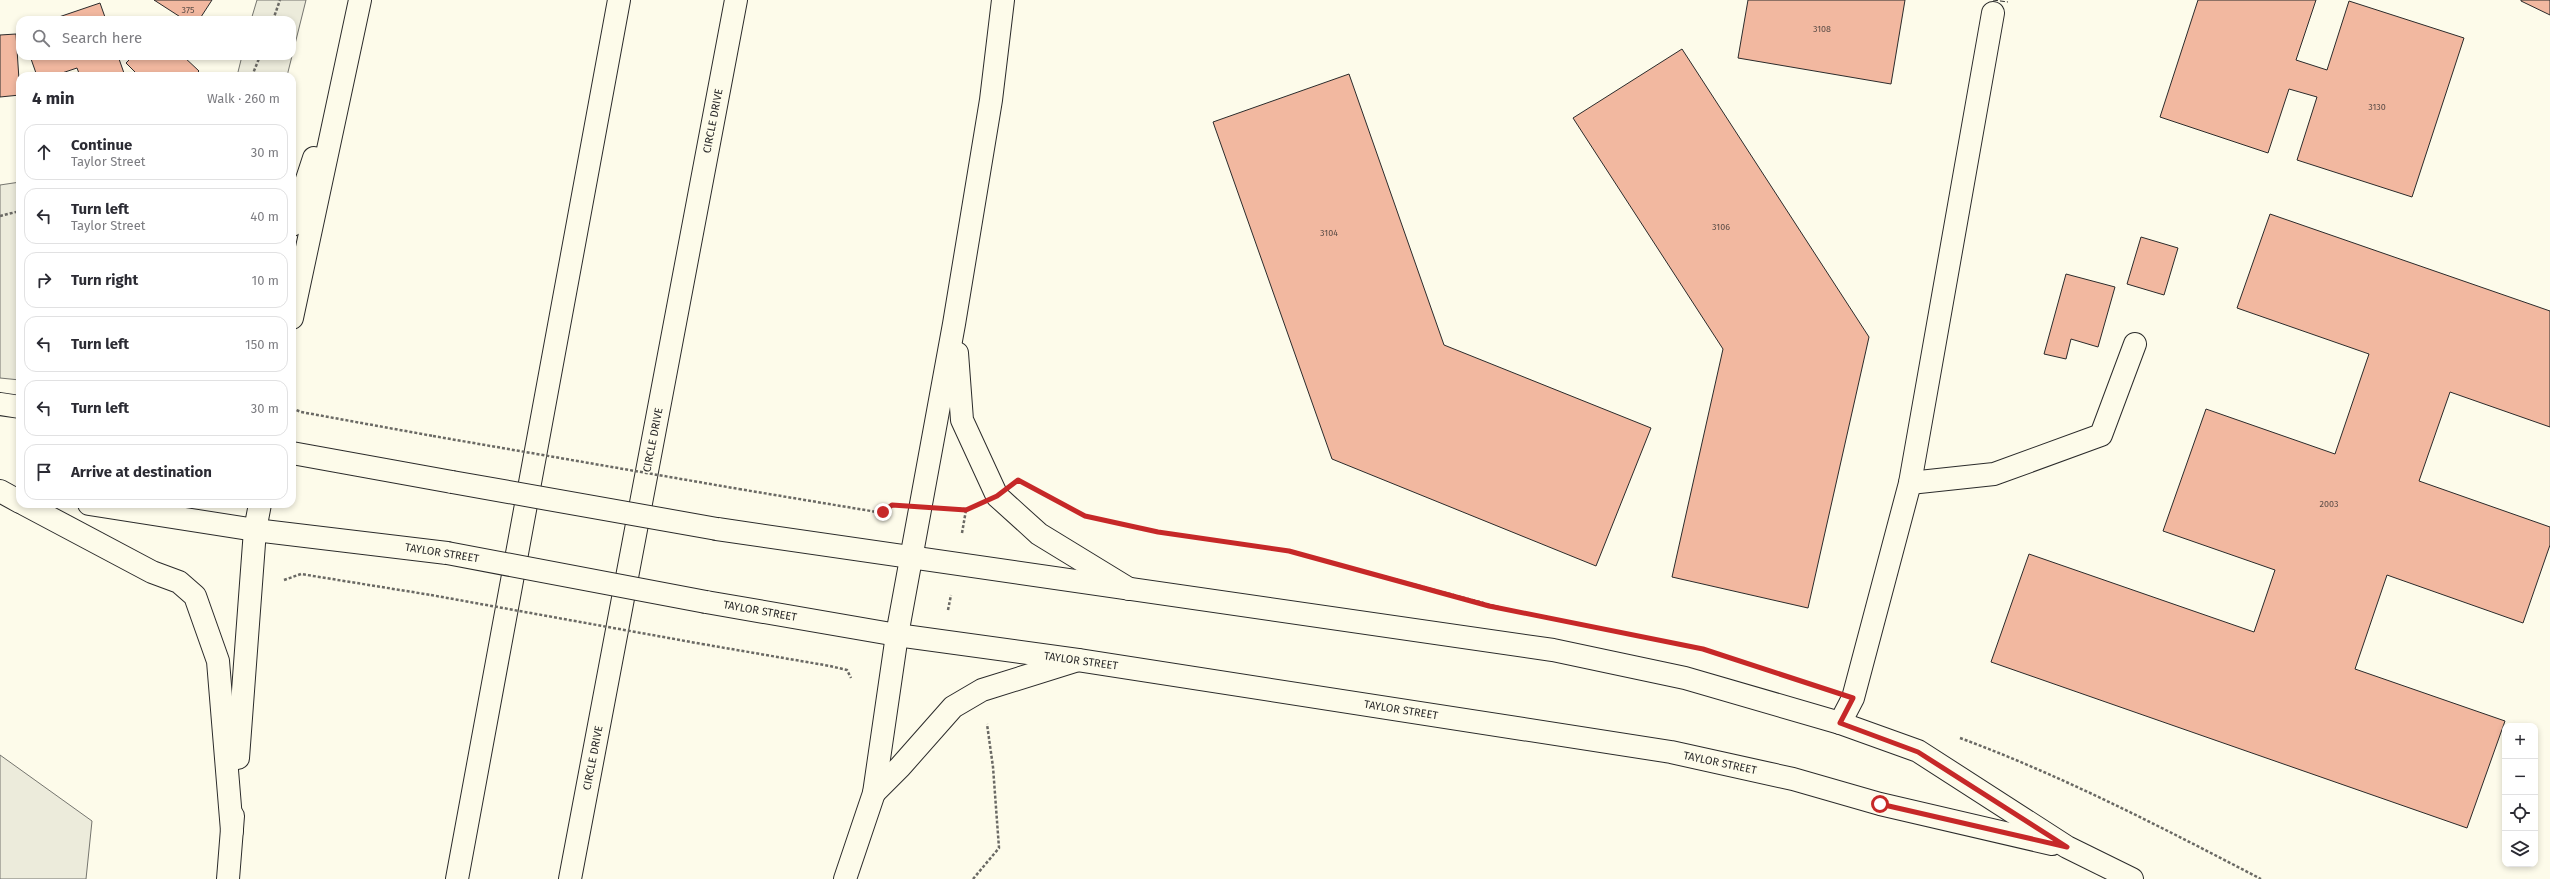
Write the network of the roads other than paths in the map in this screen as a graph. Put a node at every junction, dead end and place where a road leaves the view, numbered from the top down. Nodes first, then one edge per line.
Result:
1 (360, 0) edge
2 (619, 0) edge
3 (736, 0) edge
4 (1003, 0) edge
5 (1993, 13) dead end
6 (351, 43) junction
7 (296, 213) edge
8 (296, 299) edge
9 (954, 324) junction
10 (2135, 344) dead end
11 (0, 404) edge
12 (16, 406) edge
13 (296, 454) edge
14 (1910, 483) junction
15 (0, 491) edge
16 (16, 493) edge
17 (16, 500) edge
18 (32, 508) edge
19 (115, 508) edge
20 (259, 508) edge
21 (255, 530) junction
22 (911, 557) junction
23 (1129, 589) junction
24 (897, 635) junction
25 (1078, 660) junction
26 (1840, 723) junction
27 (874, 794) junction
28 (232, 831) junction
29 (2067, 847) junction
30 (228, 879) edge
31 (457, 879) edge
32 (570, 879) edge
33 (845, 879) edge
34 (2132, 879) edge

1 - 6 main road
2 - 31 main road
3 - 32 main road, CIRCLE DRIVE
4 - 9 main road
5 - 14 main road
6 - 7 main road
6 - 8 main road
9 - 22 main road
9 - 23 main road
10 - 14 main road
11 - 12 main road
13 - 22 main road, TAYLOR STREET, bridge
14 - 26 main road
15 - 16 main road
15 - 17 main road
18 - 28 main road
19 - 21 main road, TAYLOR STREET
20 - 21 main road
21 - 24 main road, TAYLOR STREET, bridge
21 - 28 main road
22 - 23 main road, TAYLOR STREET
22 - 24 main road
23 - 26 main road, TAYLOR STREET
24 - 25 main road, TAYLOR STREET
24 - 27 main road
25 - 27 main road
25 - 29 main road, TAYLOR STREET
26 - 29 main road, TAYLOR STREET
27 - 33 main road
28 - 30 main road
29 - 34 main road, TAYLOR STREET

